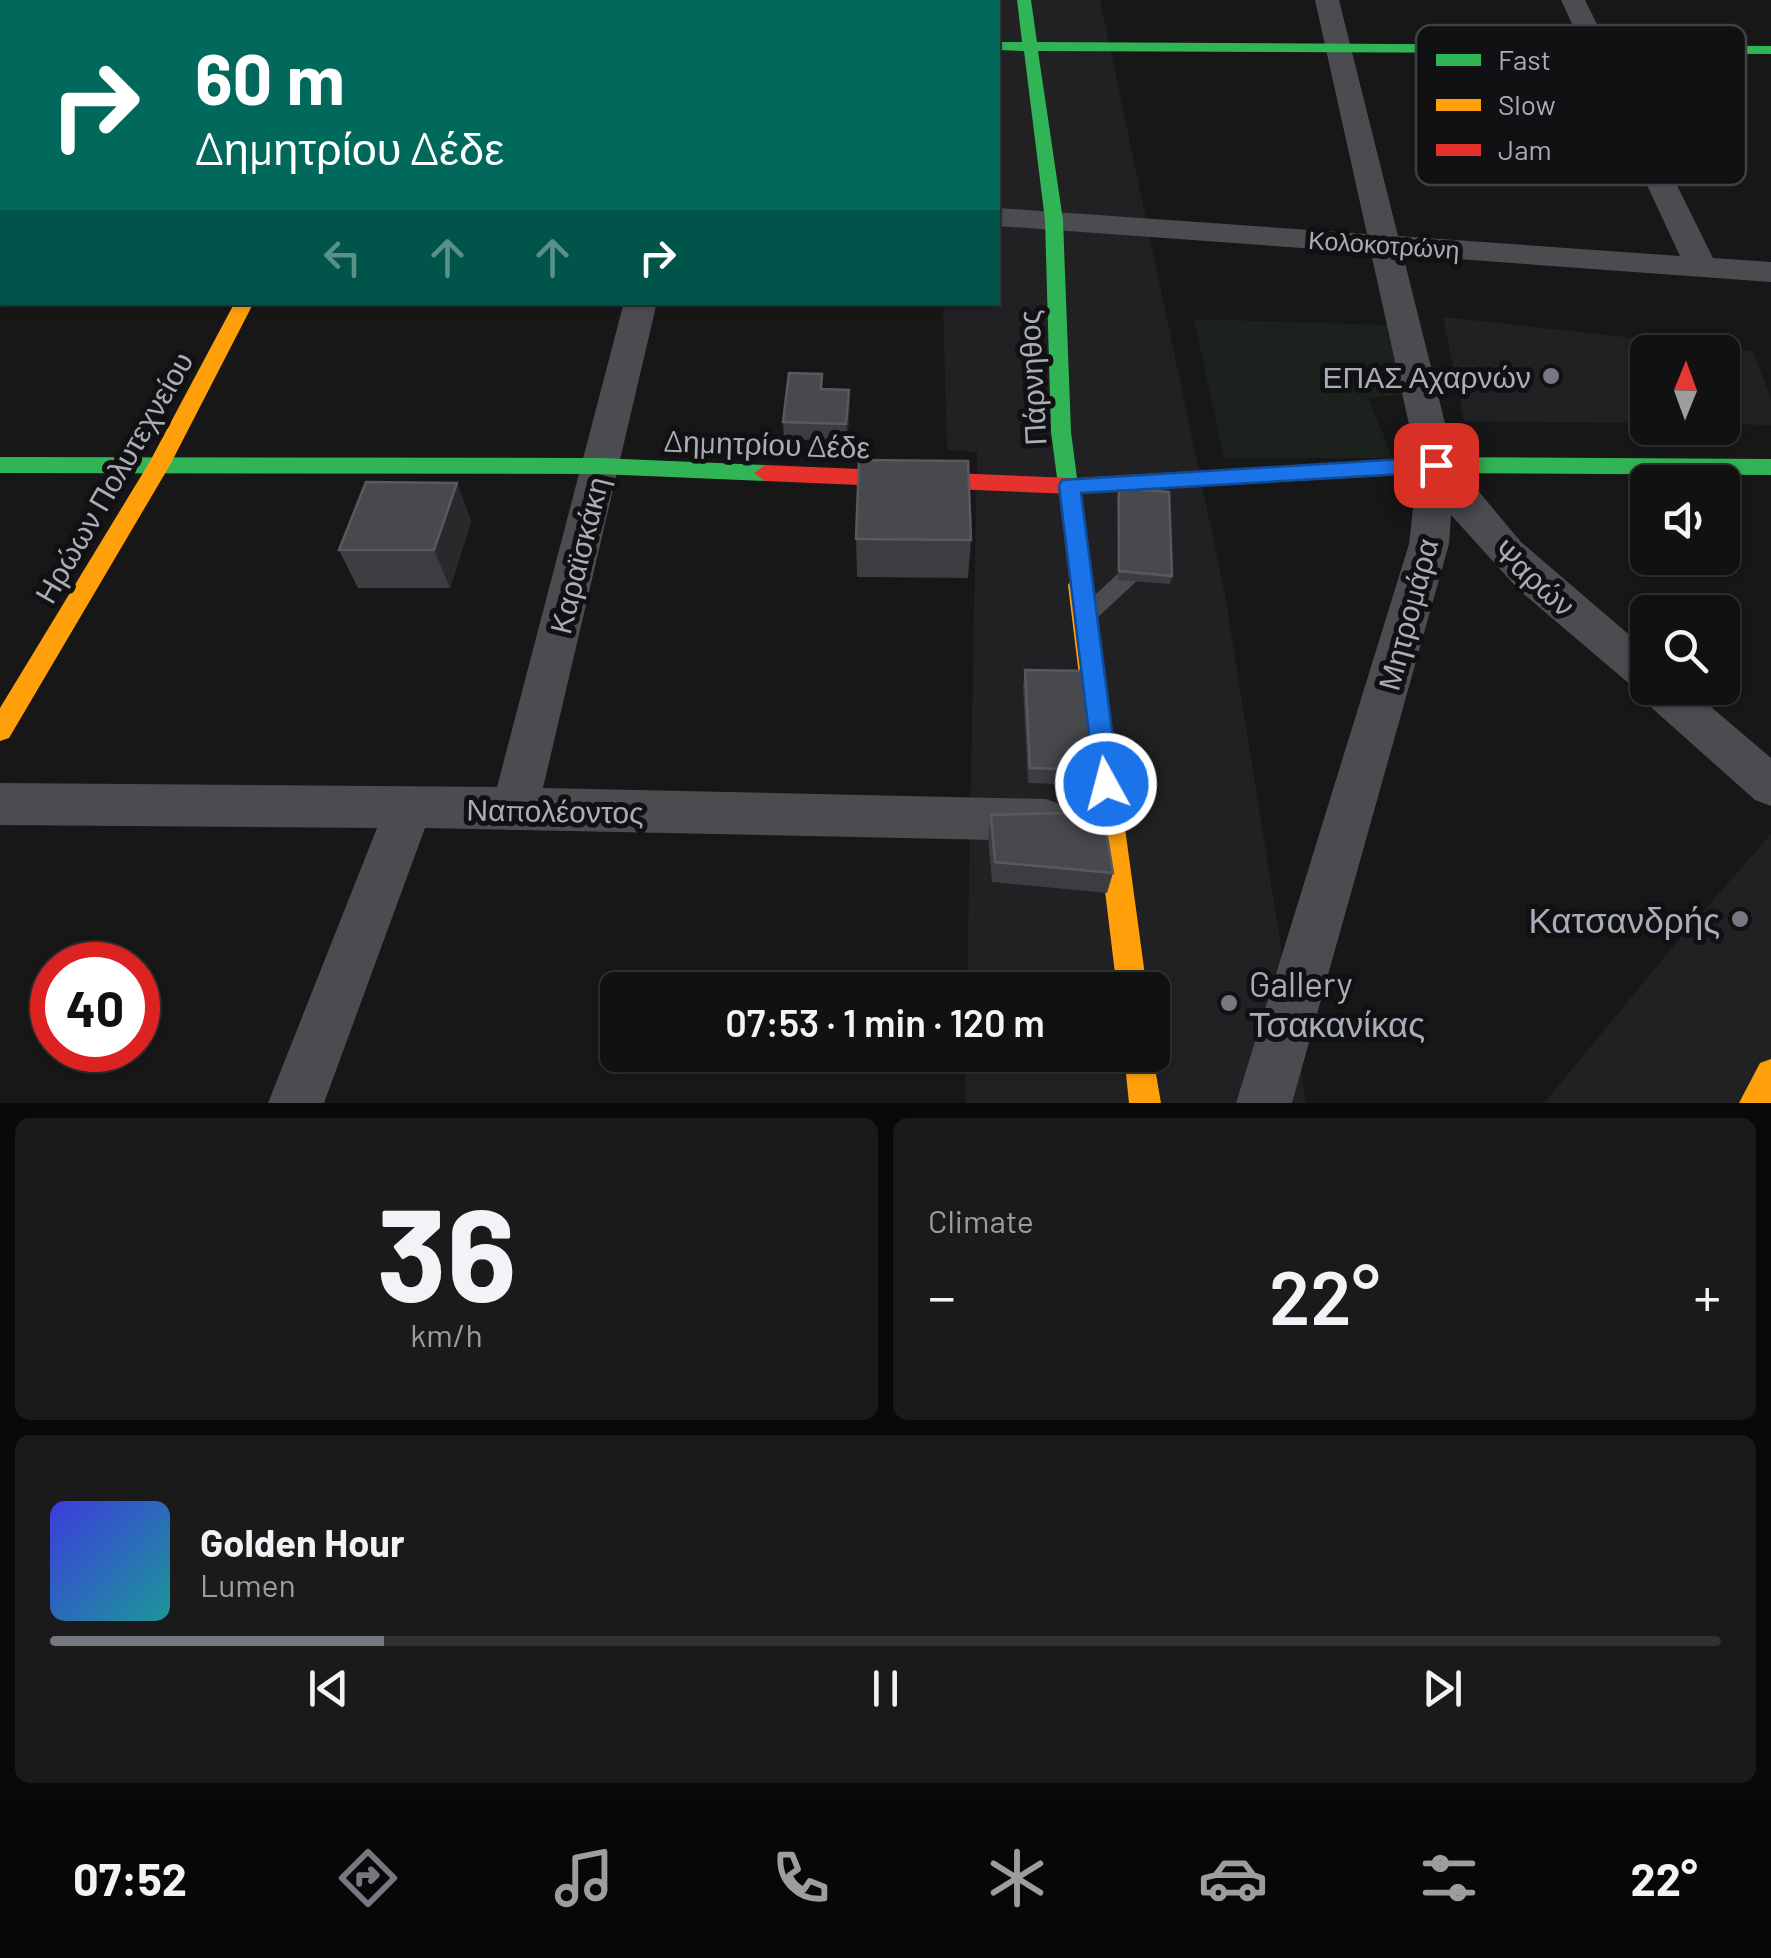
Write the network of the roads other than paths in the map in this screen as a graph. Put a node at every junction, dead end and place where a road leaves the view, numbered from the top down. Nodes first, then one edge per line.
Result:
1 (1024, 0) edge
2 (1327, 0) edge
3 (1573, 0) edge
4 (1586, 25) edge
5 (1000, 46) edge
6 (1029, 46) junction
7 (1339, 49) junction
8 (1416, 49) edge
9 (1746, 50) edge
10 (1771, 50) edge
11 (1662, 185) edge
12 (1000, 216) edge
13 (1054, 220) junction
14 (1384, 244) junction
15 (1701, 267) junction
16 (1771, 272) edge
17 (243, 305) edge
18 (640, 305) edge
19 (0, 465) edge
20 (158, 465) junction
21 (1436, 465) junction
22 (600, 466) junction
23 (1771, 466) edge
24 (1070, 486) junction
25 (1111, 504) dead end
26 (1128, 542) edge
27 (1085, 617) junction
28 (1630, 661) edge
29 (1678, 705) edge
30 (0, 730) edge
31 (1771, 786) edge
32 (0, 804) edge
33 (515, 808) junction
34 (408, 810) junction
35 (1110, 821) junction
36 (1130, 972) edge
37 (1142, 1072) edge
38 (1771, 1074) edge
39 (296, 1103) edge
40 (1145, 1103) edge
41 (1264, 1103) edge
42 (1756, 1103) edge

1 - 6 street, Πάρνηθος
2 - 7 street, Μητρομάρα
3 - 4 street
5 - 6 street
6 - 7 street
6 - 13 street, Πάρνηθος
7 - 8 street
7 - 14 street, Μητρομάρα
9 - 10 street
11 - 15 street
12 - 13 street, Κολοκοτρώνη
13 - 14 street, Κολοκοτρώνη
13 - 24 street, Πάρνηθος
14 - 15 street, Κολοκοτρώνη
14 - 21 street, Μητρομάρα
15 - 16 street, Κολοκοτρώνη
17 - 20 street, Ηρώων Πολυτεχνείου
18 - 22 street, Καραϊσκάκη
19 - 20 street, Δημητρίου Δέδε
20 - 22 street, Δημητρίου Δέδε
20 - 30 street, Ηρώων Πολυτεχνείου
21 - 23 street, Δημητρίου Δέδε
21 - 24 street, Δημητρίου Δέδε
21 - 28 street, Ψαρών
21 - 41 street, Μητρομάρα
22 - 24 street, Δημητρίου Δέδε
22 - 33 street, Καραϊσκάκη
24 - 25 lane
24 - 27 street, Πάρνηθος
26 - 27 lane
27 - 35 street, Πάρνηθος
29 - 31 street
32 - 34 street, Ναπολέοντος
33 - 34 street, Ναπολέοντος
33 - 35 street, Ναπολέοντος
34 - 39 street
35 - 36 street, Πάρνηθος
37 - 40 street
38 - 42 street

